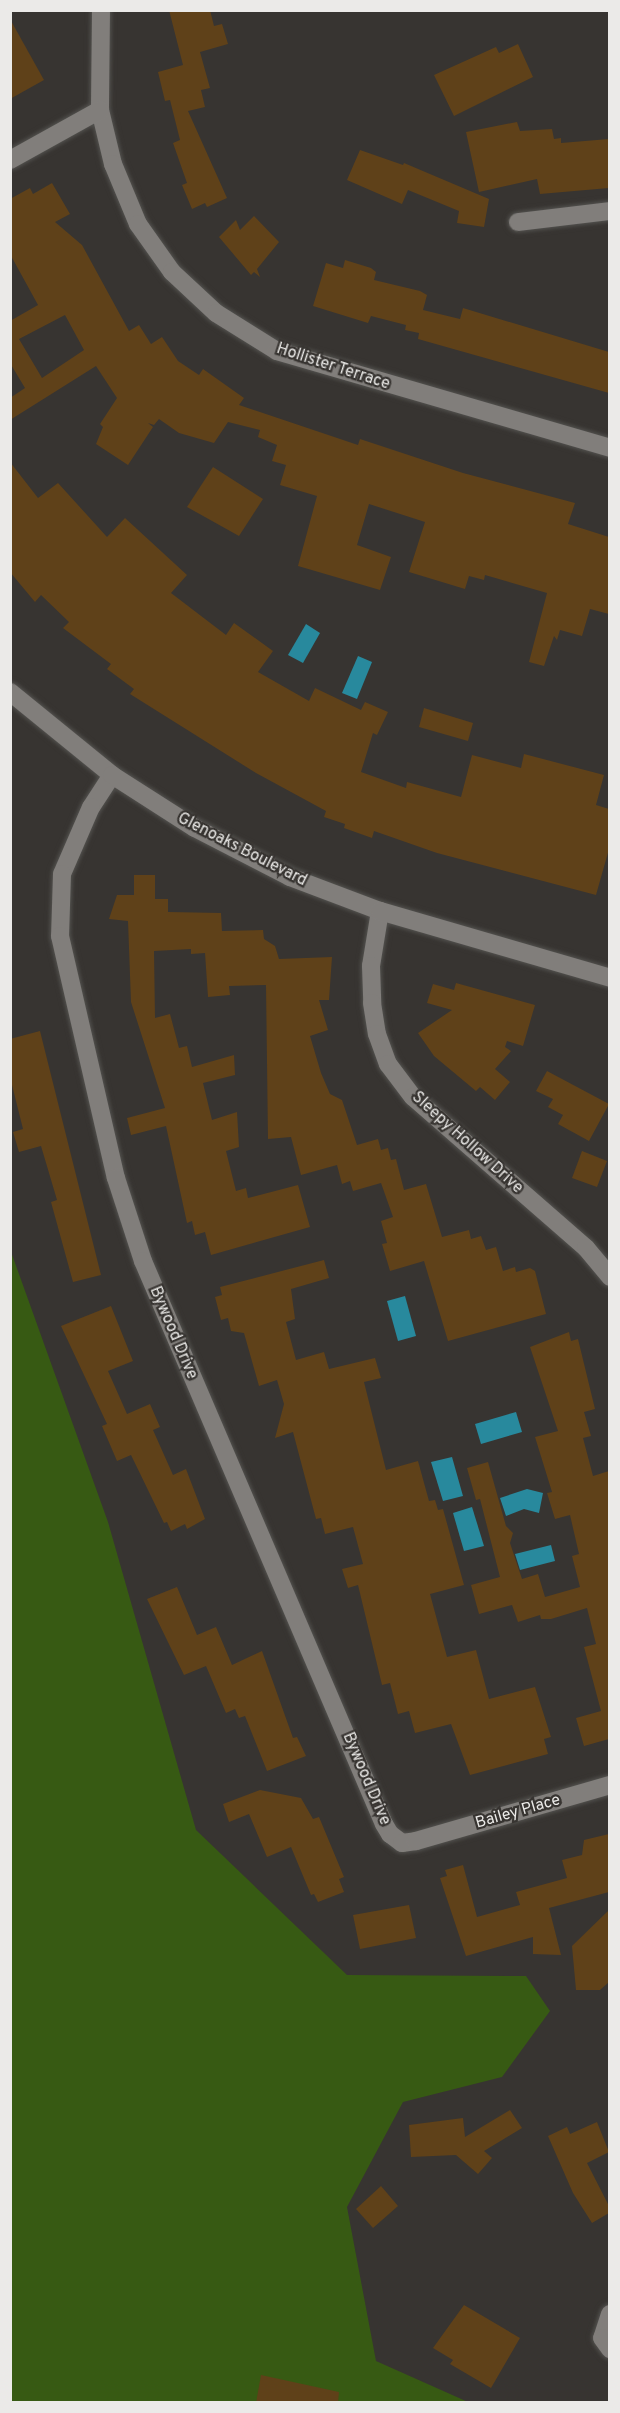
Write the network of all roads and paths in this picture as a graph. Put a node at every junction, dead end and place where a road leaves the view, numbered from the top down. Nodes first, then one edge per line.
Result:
1 (101, 10) edge
2 (100, 110) junction
3 (10, 160) edge
4 (609, 211) edge
5 (518, 222) dead end
6 (609, 448) edge
7 (10, 692) edge
8 (112, 775) junction
9 (380, 911) junction
10 (609, 978) edge
11 (609, 1277) edge
12 (609, 1785) edge
13 (428, 1839) joint
14 (609, 2314) edge
15 (609, 2349) edge

1 - 2 street, Hollister Terrace
2 - 3 street
2 - 6 street, Hollister Terrace
4 - 5 street
7 - 8 street, Glenoaks Boulevard
8 - 9 street, Glenoaks Boulevard
8 - 13 street, Bywood Drive
9 - 10 street, Glenoaks Boulevard
9 - 11 street, Sleepy Hollow Drive
12 - 13 street, Bailey Place
14 - 15 street

